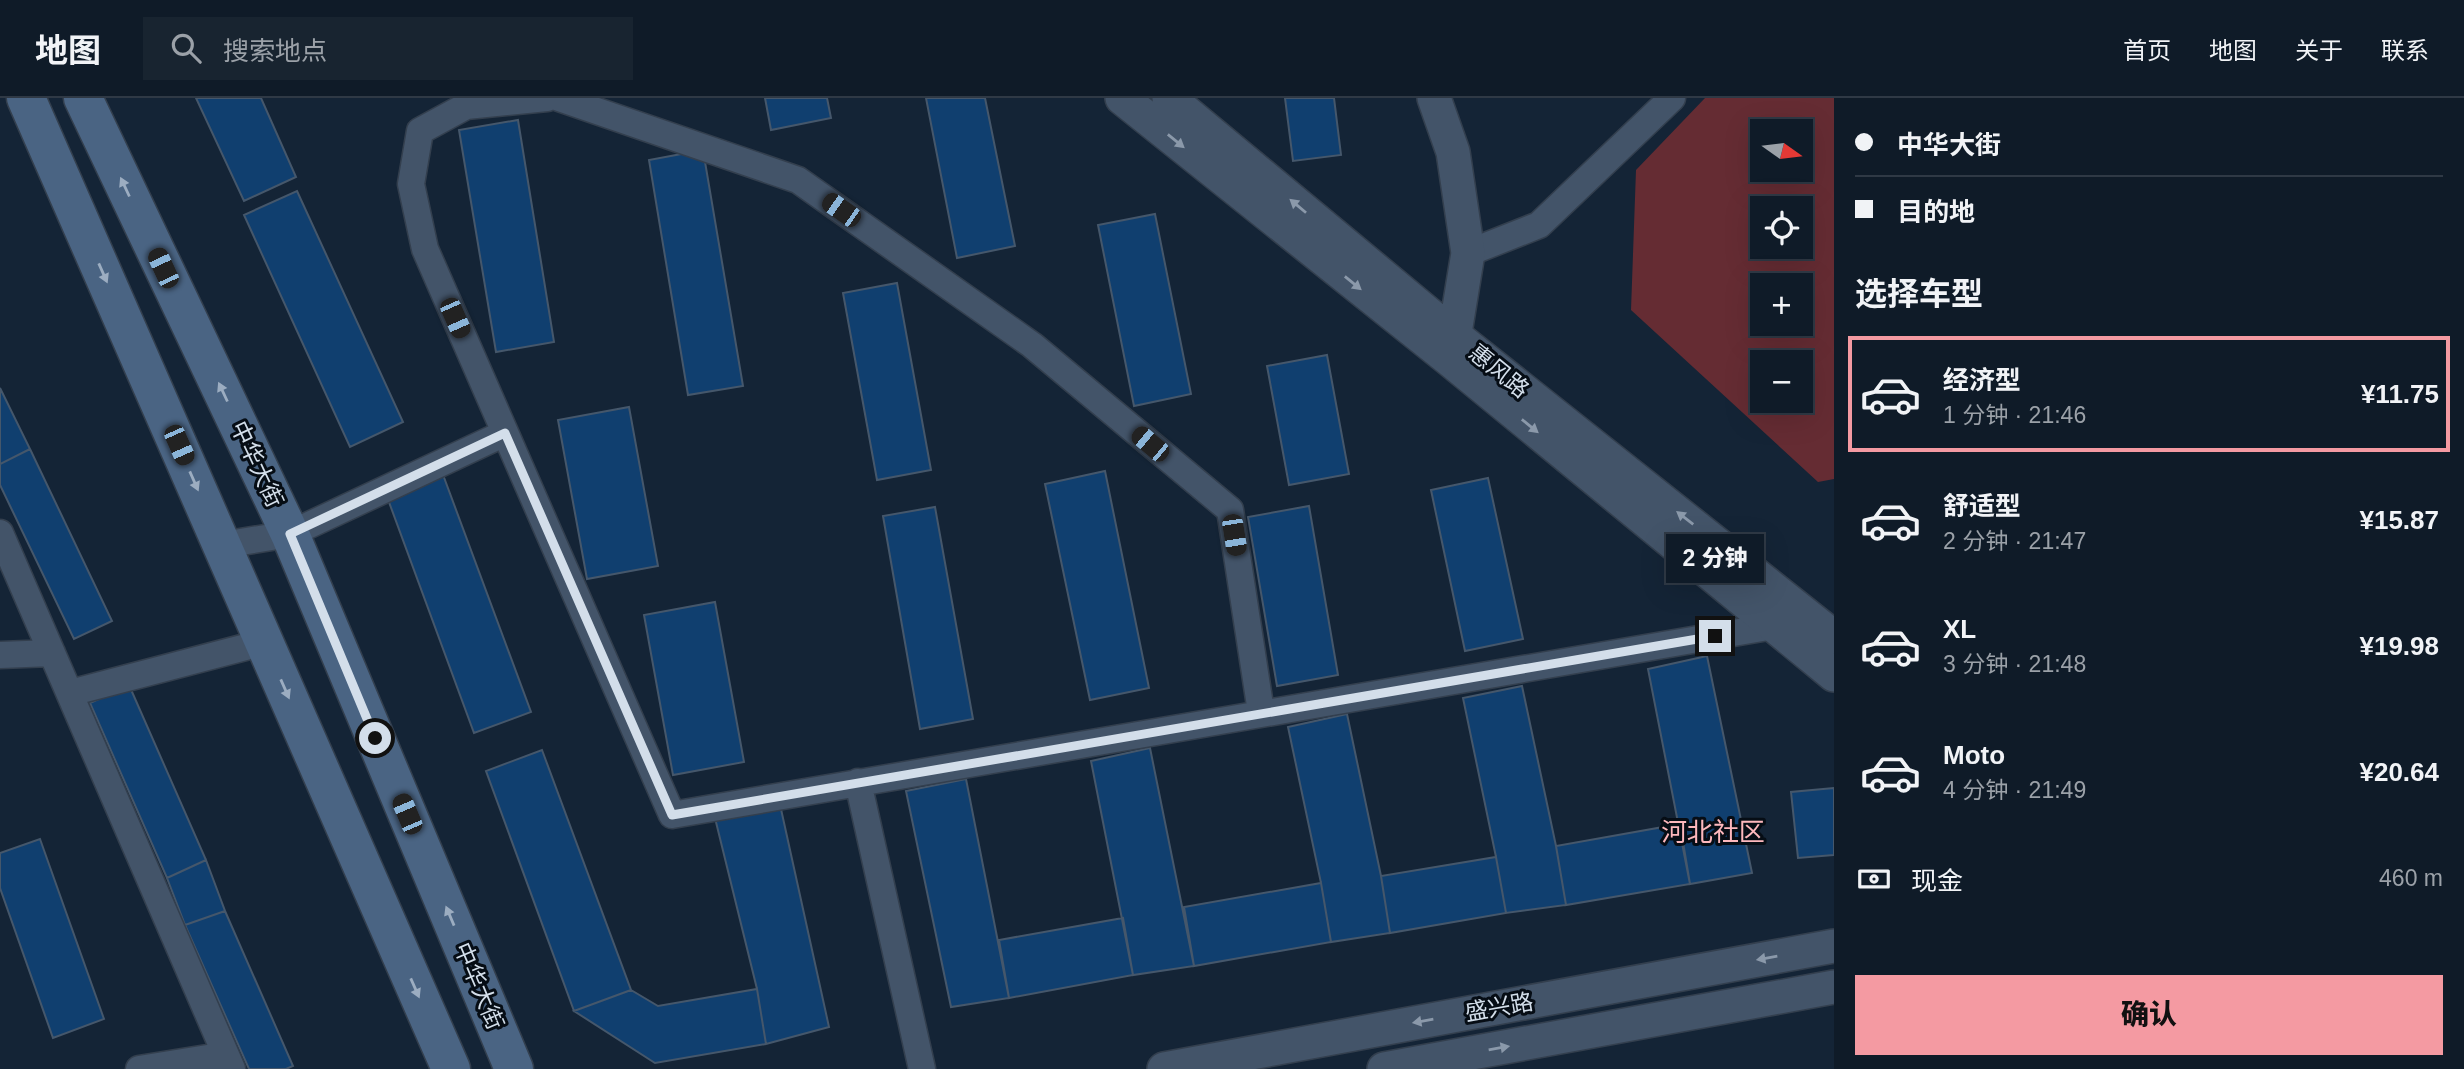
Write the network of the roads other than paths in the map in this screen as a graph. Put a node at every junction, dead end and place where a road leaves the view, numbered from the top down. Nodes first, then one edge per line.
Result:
1 (26, 98) edge
2 (83, 98) edge
3 (547, 98) edge
4 (559, 98) edge
5 (1122, 98) edge
6 (1169, 98) edge
7 (1434, 98) edge
8 (1672, 98) edge
9 (1468, 253) junction
10 (1452, 348) junction
11 (505, 433) junction
12 (0, 533) edge
13 (290, 534) junction
14 (222, 545) junction
15 (1787, 618) junction
16 (1834, 637) edge
17 (265, 642) junction
18 (52, 653) junction
19 (0, 655) edge
20 (1834, 675) edge
21 (70, 693) junction
22 (1261, 712) junction
23 (858, 782) junction
24 (1834, 946) edge
25 (1834, 987) edge
26 (229, 1062) edge
27 (139, 1069) edge
28 (451, 1069) edge
29 (514, 1069) edge
30 (922, 1069) edge
31 (1164, 1069) edge
32 (1384, 1069) edge

1 -> 14 main road
13 -> 2 main road, 中华大街
3 - 11 street
4 - 22 street
5 -> 10 street
10 -> 6 street, 惠风路
7 - 9 street
8 - 9 street
9 - 10 street
10 - 15 street
11 - 13 street
11 - 23 street
12 - 18 street
13 - 14 street
29 -> 13 main road, 中华大街
14 - 17 main road
15 - 16 street
15 - 20 street
15 - 22 street
17 - 21 street
17 -> 28 main road
18 - 19 street
18 - 21 street
21 - 26 street
22 - 23 street
23 - 30 street
24 -> 31 street, 盛兴路
32 -> 25 street, 盛兴路
26 - 27 street

